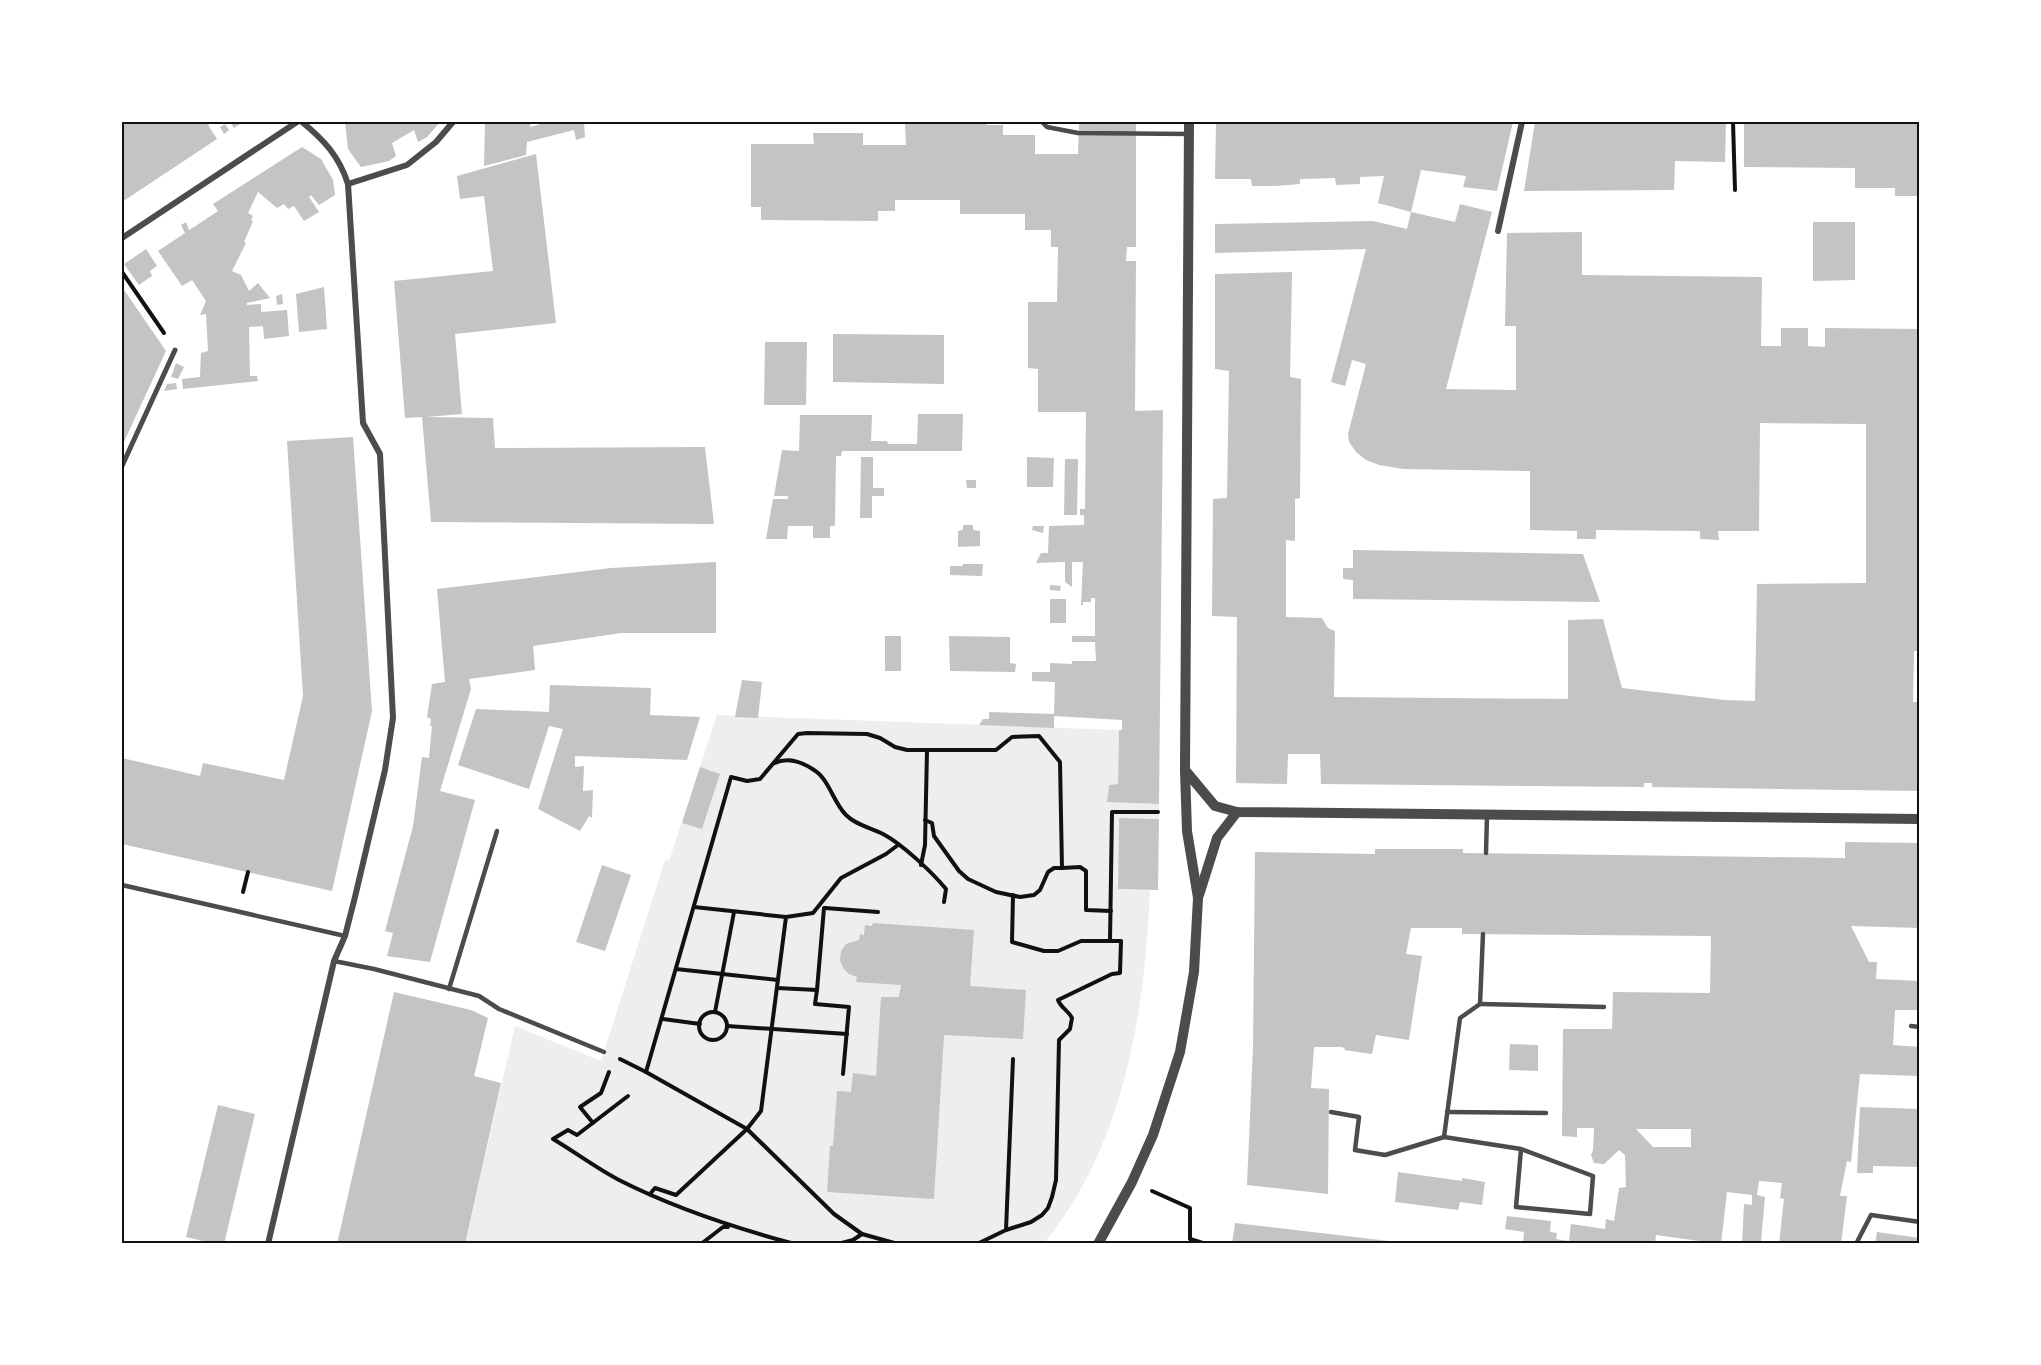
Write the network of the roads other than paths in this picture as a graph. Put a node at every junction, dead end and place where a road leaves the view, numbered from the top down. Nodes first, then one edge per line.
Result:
1 (297, 122) edge
2 (302, 122) edge
3 (453, 122) edge
4 (1042, 122) edge
5 (1189, 122) edge
6 (1522, 122) edge
7 (1189, 134) junction
8 (348, 184) junction
9 (1498, 231) dead end
10 (122, 238) edge
11 (175, 350) road end
12 (122, 466) edge
13 (1185, 770) junction
14 (1237, 812) junction
15 (1487, 815) junction
16 (1920, 819) edge
17 (497, 831) dead end
18 (1486, 853) dead end
19 (122, 885) edge
20 (1198, 898) junction
21 (1484, 934) dead end
22 (345, 936) junction
23 (334, 962) junction
24 (449, 989) junction
25 (1480, 1004) junction
26 (1604, 1007) dead end
27 (1911, 1026) dead end
28 (1920, 1027) edge
29 (604, 1052) road end
30 (1331, 1112) dead end
31 (1447, 1112) junction
32 (1546, 1113) dead end
33 (1444, 1137) junction
34 (1521, 1149) junction
35 (1920, 1222) edge
36 (268, 1244) edge
37 (1098, 1244) edge
38 (1856, 1244) edge

1 - 10 street
2 - 8 street
3 - 8 street
4 - 7 lane
5 - 7 street
6 - 9 street
7 - 13 street
8 - 22 street
11 - 12 street
13 - 14 street
13 - 20 street
14 - 15 street
14 - 20 street
15 - 16 street
15 - 18 lane
17 - 24 lane
19 - 22 lane
20 - 37 street
21 - 25 lane
22 - 23 street
23 - 24 lane
23 - 36 street
24 - 29 lane
25 - 26 lane
25 - 31 lane
27 - 28 lane
30 - 33 lane
31 - 32 lane
31 - 33 lane
33 - 34 lane
34 - 34 lane
35 - 38 lane

